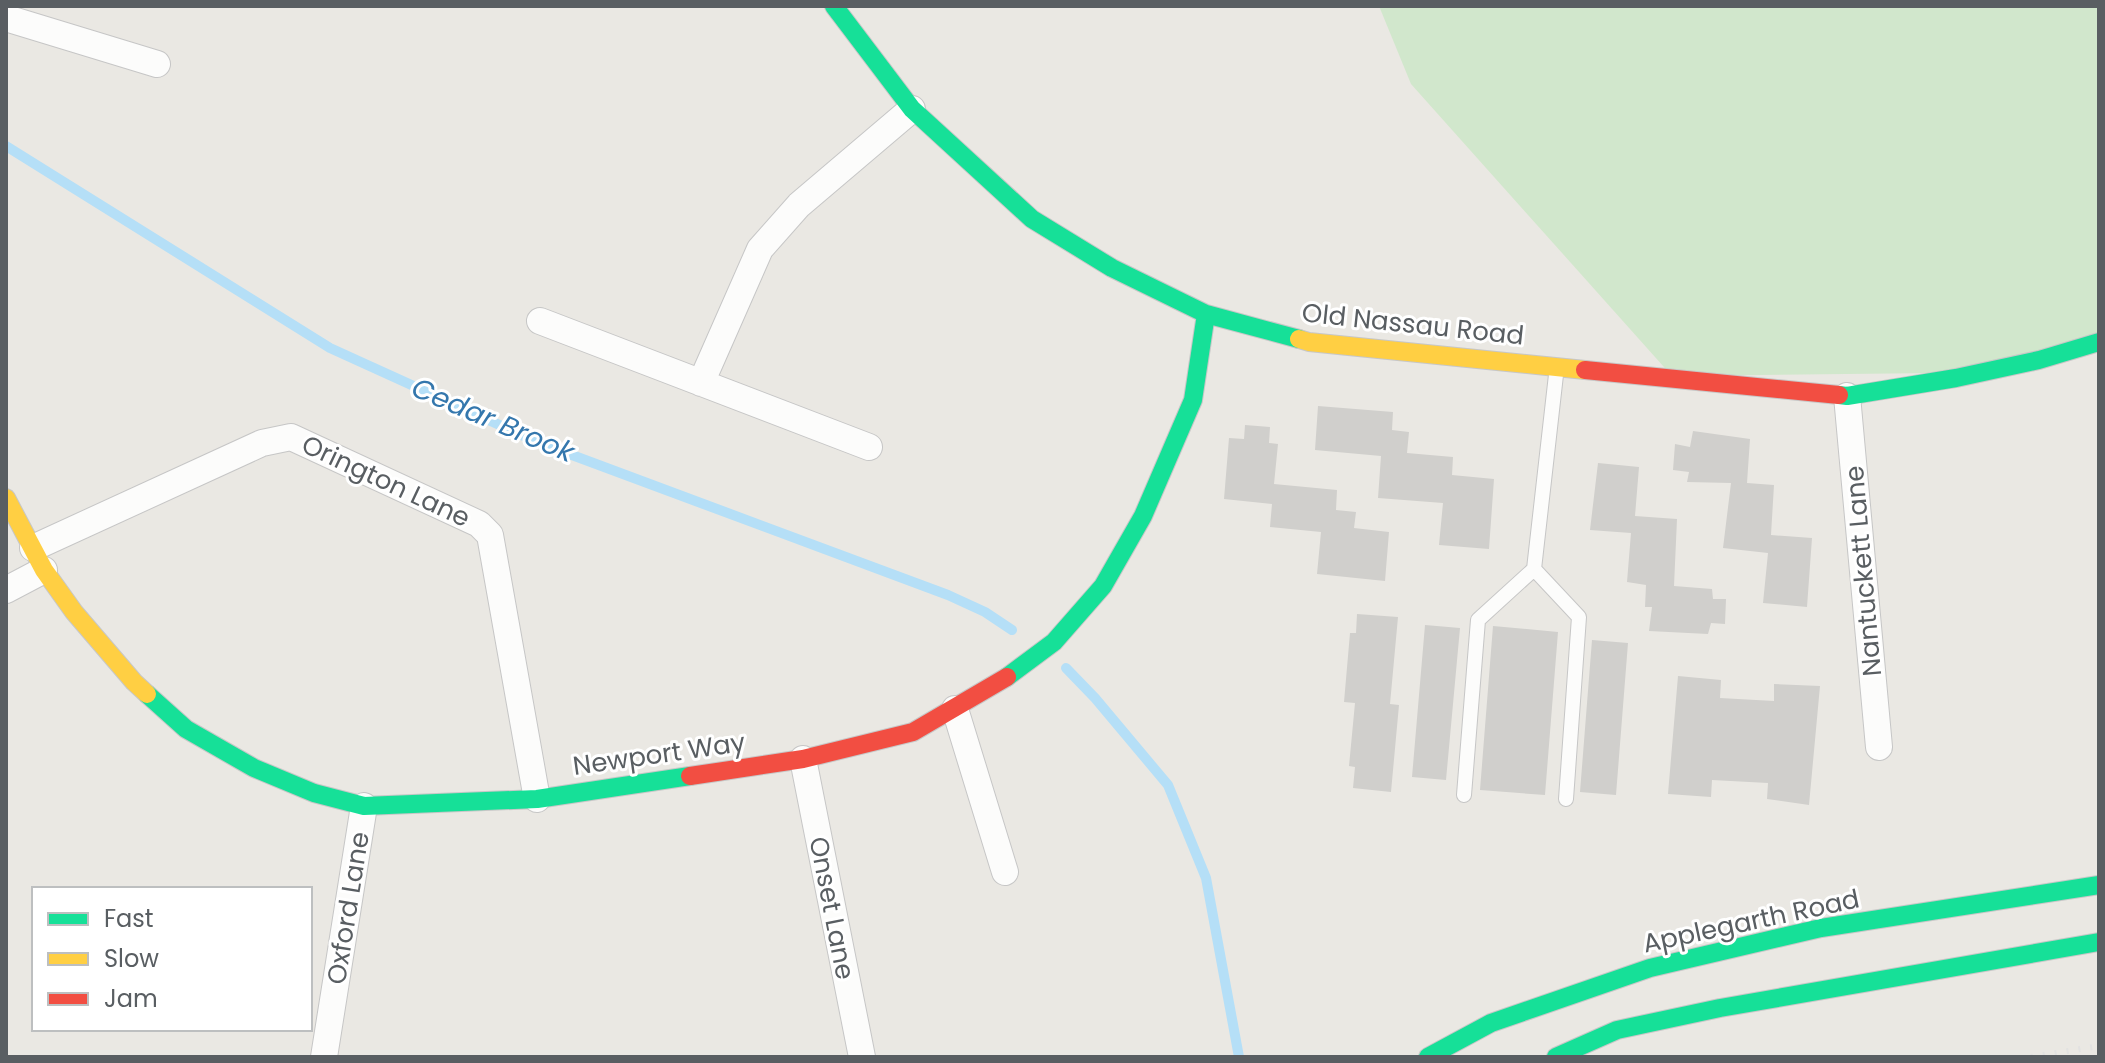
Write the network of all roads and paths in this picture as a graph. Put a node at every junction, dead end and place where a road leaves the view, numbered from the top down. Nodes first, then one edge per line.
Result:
1 (834, 6) edge
2 (6, 18) edge
3 (157, 64) dead end
4 (912, 109) junction
5 (1206, 314) junction
6 (540, 321) dead end
7 (2099, 342) edge
8 (1557, 366) junction
9 (701, 383) junction
10 (1847, 396) junction
11 (869, 447) dead end
12 (6, 498) edge
13 (39, 559) junction
14 (1534, 569) junction
15 (6, 590) edge
16 (955, 709) junction
17 (1879, 747) dead end
18 (803, 759) junction
19 (1464, 795) dead end
20 (537, 799) junction
21 (1566, 799) dead end
22 (364, 806) junction
23 (1005, 872) dead end
24 (2099, 885) edge
25 (2099, 942) edge
26 (324, 1057) edge
27 (862, 1057) edge
28 (1428, 1057) edge
29 (1556, 1057) edge

1 - 4 street, Old Nassau Road
2 - 3 street
4 - 5 street, Old Nassau Road
4 - 9 street
5 - 8 street, Old Nassau Road
5 - 16 street, Newport Way
6 - 9 street
7 - 10 street, Old Nassau Road
8 - 10 street, Old Nassau Road
8 - 14 lane
9 - 11 street
10 - 17 street, Nantuckett Lane
12 - 13 street, Newport Way
13 - 15 street
13 - 20 street, Orington Lane
13 - 22 street, Newport Way
14 - 19 lane
14 - 21 lane
16 - 18 street, Newport Way
16 - 23 street
18 - 20 street, Newport Way
18 - 27 street, Onset Lane
20 - 22 street, Newport Way
22 - 26 street, Oxford Lane
24 - 28 street, Applegarth Road
25 - 29 street

